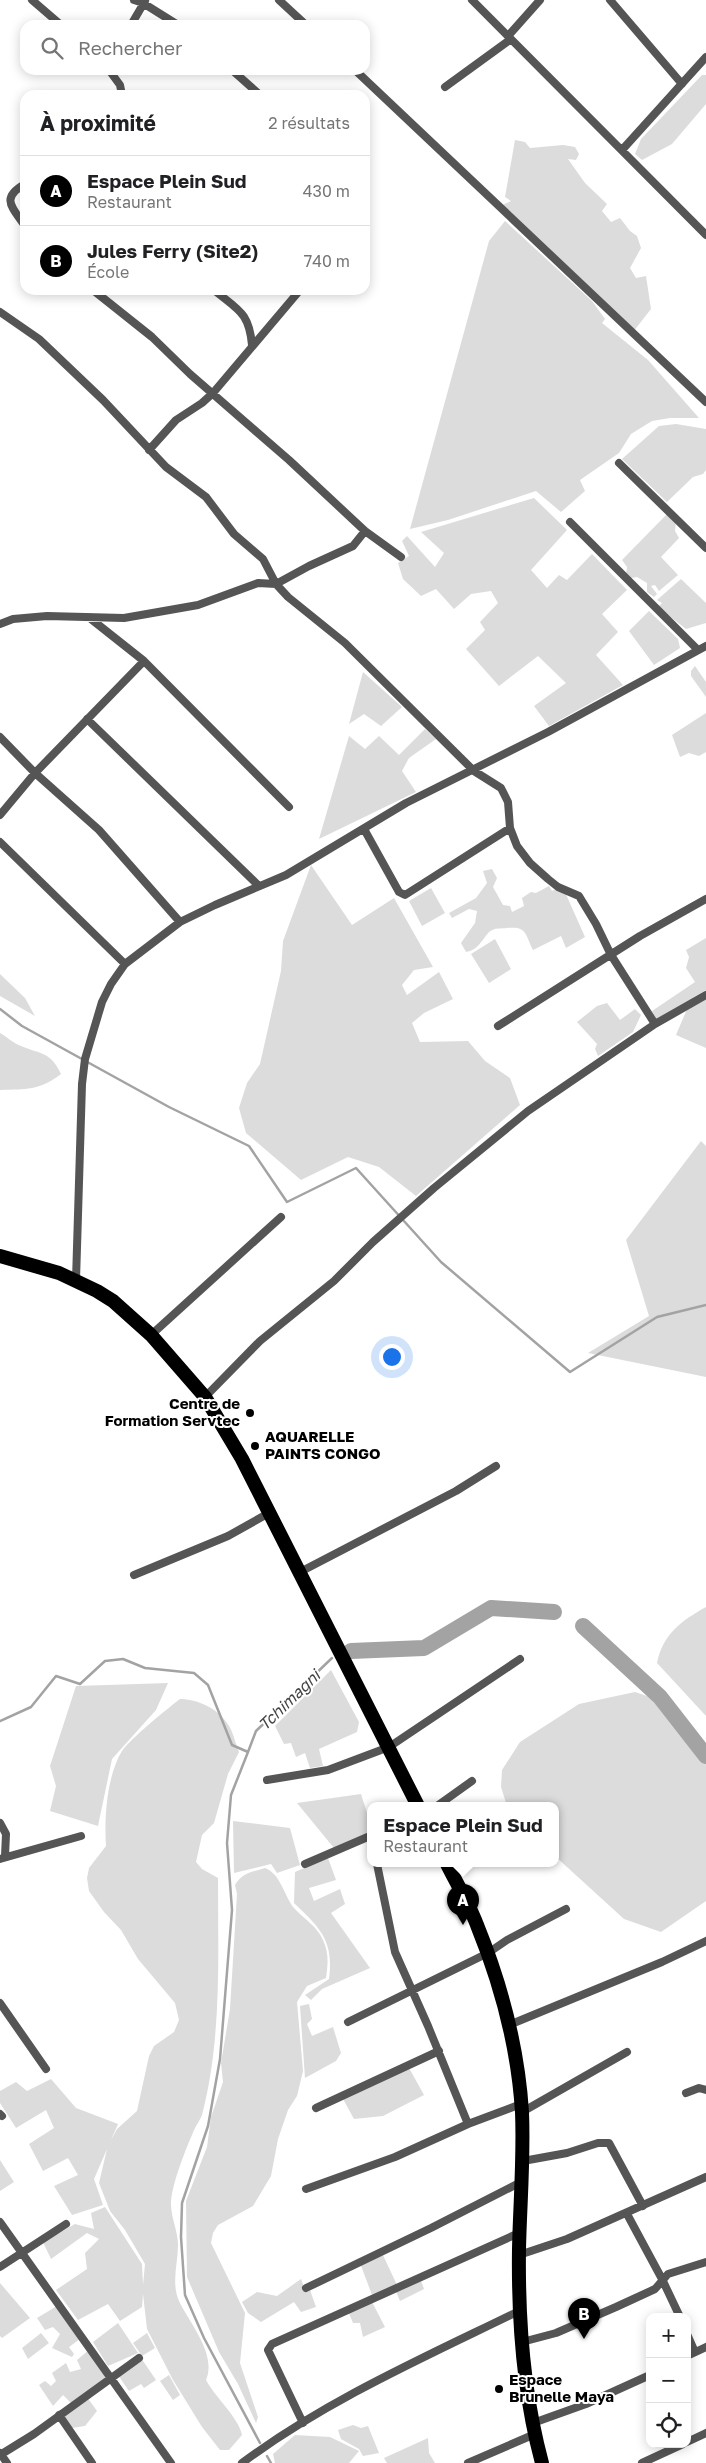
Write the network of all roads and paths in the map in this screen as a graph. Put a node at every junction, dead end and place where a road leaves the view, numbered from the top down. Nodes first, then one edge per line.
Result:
1 (32, 0) edge
2 (134, 0) edge
3 (279, 0) edge
4 (472, 0) edge
5 (540, 0) edge
6 (610, 0) edge
7 (144, 2) edge
8 (55, 20) edge
9 (134, 20) edge
10 (171, 20) edge
11 (301, 20) edge
12 (509, 37) junction
13 (706, 57) edge
14 (113, 75) edge
15 (238, 75) edge
16 (360, 75) edge
17 (682, 84) junction
18 (445, 87) dead end
19 (121, 90) edge
20 (254, 90) edge
21 (622, 150) junction
22 (20, 188) edge
23 (20, 219) edge
24 (706, 235) edge
25 (102, 295) edge
26 (220, 295) edge
27 (296, 295) edge
28 (0, 312) edge
29 (252, 345) junction
30 (213, 393) junction
31 (706, 402) edge
32 (149, 450) junction
33 (619, 463) dead end
34 (570, 522) dead end
35 (365, 531) junction
36 (706, 548) edge
37 (400, 557) dead end
38 (276, 584) junction
39 (92, 619) junction
40 (0, 624) edge
41 (706, 646) edge
42 (698, 650) junction
43 (144, 660) junction
44 (87, 719) junction
45 (0, 737) edge
46 (474, 771) junction
47 (35, 773) junction
48 (289, 807) dead end
49 (0, 815) edge
50 (364, 828) junction
51 (510, 828) junction
52 (0, 842) edge
53 (259, 886) junction
54 (706, 899) edge
55 (180, 922) junction
56 (611, 956) junction
57 (125, 964) junction
58 (706, 995) edge
59 (655, 1024) junction
60 (498, 1026) dead end
61 (281, 1218) dead end
62 (0, 1256) edge
63 (76, 1280) junction
64 (151, 1335) junction
65 (206, 1397) junction
66 (496, 1466) dead end
67 (269, 1513) junction
68 (300, 1572) junction
69 (134, 1575) dead end
70 (520, 1659) dead end
71 (389, 1747) junction
72 (267, 1780) dead end
73 (472, 1781) dead end
74 (416, 1802) edge
75 (443, 1802) edge
76 (0, 1822) edge
77 (82, 1836) dead end
78 (367, 1838) edge
79 (3, 1858) edge
80 (305, 1864) dead end
81 (378, 1867) edge
82 (448, 1867) edge
83 (566, 1910) dead end
84 (706, 1941) edge
85 (488, 1953) junction
86 (412, 1989) junction
87 (0, 2003) edge
88 (348, 2022) dead end
89 (509, 2025) junction
90 (439, 2051) junction
91 (626, 2052) dead end
92 (46, 2069) dead end
93 (706, 2090) edge
94 (686, 2093) dead end
95 (316, 2108) dead end
96 (521, 2108) junction
97 (468, 2124) junction
98 (522, 2161) junction
99 (706, 2177) edge
100 (522, 2182) junction
101 (306, 2189) dead end
102 (643, 2206) junction
103 (626, 2214) junction
104 (0, 2222) edge
105 (66, 2224) dead end
106 (519, 2233) junction
107 (22, 2252) junction
108 (519, 2255) junction
109 (706, 2262) edge
110 (0, 2267) edge
111 (662, 2279) junction
112 (306, 2288) dead end
113 (519, 2311) junction
114 (678, 2313) edge
115 (522, 2342) junction
116 (691, 2342) edge
117 (706, 2347) edge
118 (696, 2352) junction
119 (691, 2354) edge
120 (139, 2358) dead end
121 (111, 2377) junction
122 (646, 2377) edge
123 (59, 2415) junction
124 (303, 2423) junction
125 (534, 2429) junction
126 (706, 2434) edge
127 (691, 2440) edge
128 (674, 2448) edge
129 (0, 2454) edge
130 (7, 2463) edge
131 (92, 2463) edge
132 (171, 2463) edge
133 (242, 2463) edge
134 (468, 2463) edge
135 (542, 2463) edge
136 (642, 2463) edge

1 - 8 street
2 - 7 street
3 - 11 street
4 - 12 street
5 - 12 street
6 - 17 street
7 - 9 street
7 - 10 street
12 - 18 street
12 - 21 street
13 - 17 street
14 - 19 street
15 - 20 street
16 - 31 street
17 - 21 street
21 - 24 street
22 - 23 street
25 - 30 street
26 - 29 street
27 - 29 street
28 - 32 street
29 - 30 street
30 - 32 street
30 - 35 street
32 - 38 street
33 - 36 street
34 - 42 street
35 - 37 street
35 - 38 street
38 - 39 street
38 - 46 street
39 - 40 street
39 - 43 street
41 - 42 street
42 - 46 street
43 - 44 street
43 - 48 street
44 - 47 street
44 - 53 street
45 - 47 street
46 - 50 street
46 - 51 street
47 - 49 street
47 - 55 street
50 - 51 street
50 - 53 street
51 - 56 street
52 - 57 street
53 - 55 street
54 - 56 street
55 - 57 street
56 - 59 street
56 - 60 street
57 - 63 street
58 - 59 street
59 - 65 street
61 - 64 street
62 - 63 highway
63 - 64 highway
64 - 65 highway
65 - 67 highway
66 - 68 street
67 - 68 highway
67 - 69 street
68 - 71 highway
70 - 71 street
71 - 72 street
71 - 74 highway
73 - 75 street
76 - 79 street
77 - 79 street
78 - 80 street
81 - 86 street
82 - 85 highway
83 - 85 street
84 - 89 street
85 - 86 street
85 - 89 highway
86 - 88 street
86 - 90 street
87 - 92 street
89 - 96 highway
90 - 95 street
90 - 97 street
91 - 96 street
93 - 94 street
96 - 97 street
96 - 98 highway
97 - 101 street
98 - 100 highway
98 - 102 street
99 - 102 street
100 - 106 highway
100 - 112 street
102 - 103 street
103 - 108 street
103 - 111 street
104 - 107 street
105 - 107 street
106 - 108 highway
106 - 124 street
107 - 110 street
107 - 121 street
108 - 113 highway
109 - 111 street
111 - 114 street
111 - 115 street
113 - 115 highway
113 - 124 street
115 - 125 highway
116 - 118 street
117 - 118 street
118 - 119 street
120 - 121 street
121 - 123 street
121 - 132 street
122 - 125 street
123 - 129 street
123 - 131 street
124 - 133 street
125 - 134 street
125 - 135 highway
126 - 127 street
128 - 136 street
129 - 130 street

